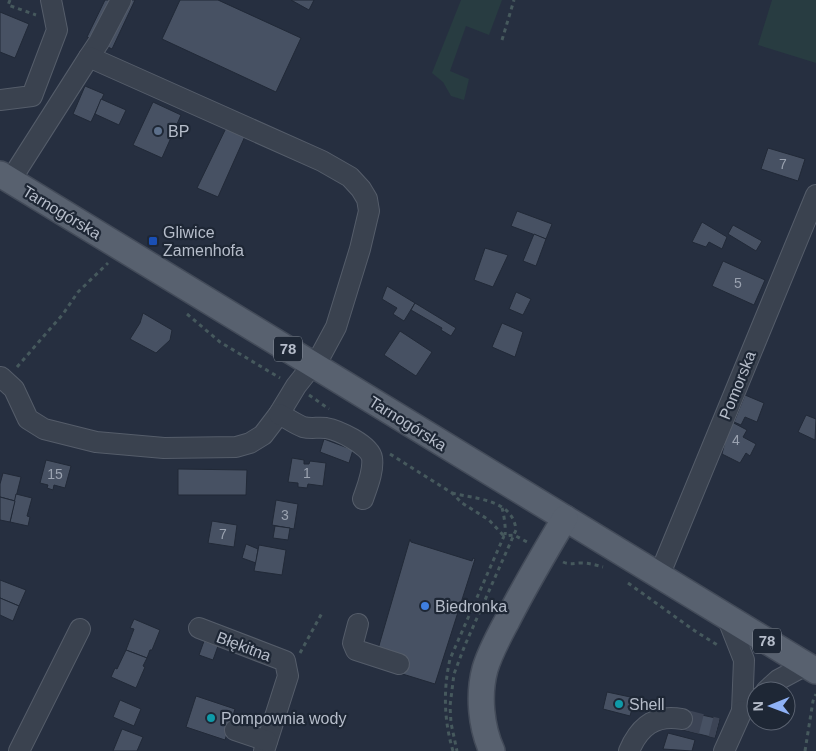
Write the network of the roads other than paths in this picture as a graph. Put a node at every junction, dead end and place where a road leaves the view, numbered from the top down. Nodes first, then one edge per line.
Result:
1 (51, 0) edge
2 (121, 0) edge
3 (89, 57) junction
4 (0, 100) edge
5 (5, 178) edge
6 (816, 195) edge
7 (313, 365) junction
8 (1, 377) edge
9 (279, 414) junction
10 (363, 499) dead end
11 (565, 518) junction
12 (659, 576) junction
13 (727, 617) junction
14 (358, 624) dead end
15 (80, 628) dead end
16 (199, 628) dead end
17 (399, 664) dead end
18 (811, 668) edge
19 (746, 681) edge
20 (777, 681) edge
21 (746, 708) edge
22 (682, 719) tunnel mouth
23 (235, 730) dead end
24 (266, 746) edge
25 (19, 751) edge
26 (492, 751) edge
27 (629, 751) edge
28 (724, 751) edge

1 - 4 street
2 - 3 street
3 - 5 street
3 - 7 street
5 - 7 main road, Tarnogórska / 78
6 - 12 street, Pomorska
7 - 9 street
7 - 11 main road, Tarnogórska / 78
8 - 9 street
9 - 10 street
11 - 12 main road, Tarnogórska / 78
11 - 26 main road
12 - 13 main road, Tarnogórska / 78
13 - 18 main road, Tarnogórska / 78
13 - 19 street
14 - 17 street
15 - 25 street
16 - 24 street, Błękitna
18 - 20 street
21 - 28 street
22 - 27 street
23 - 24 street

